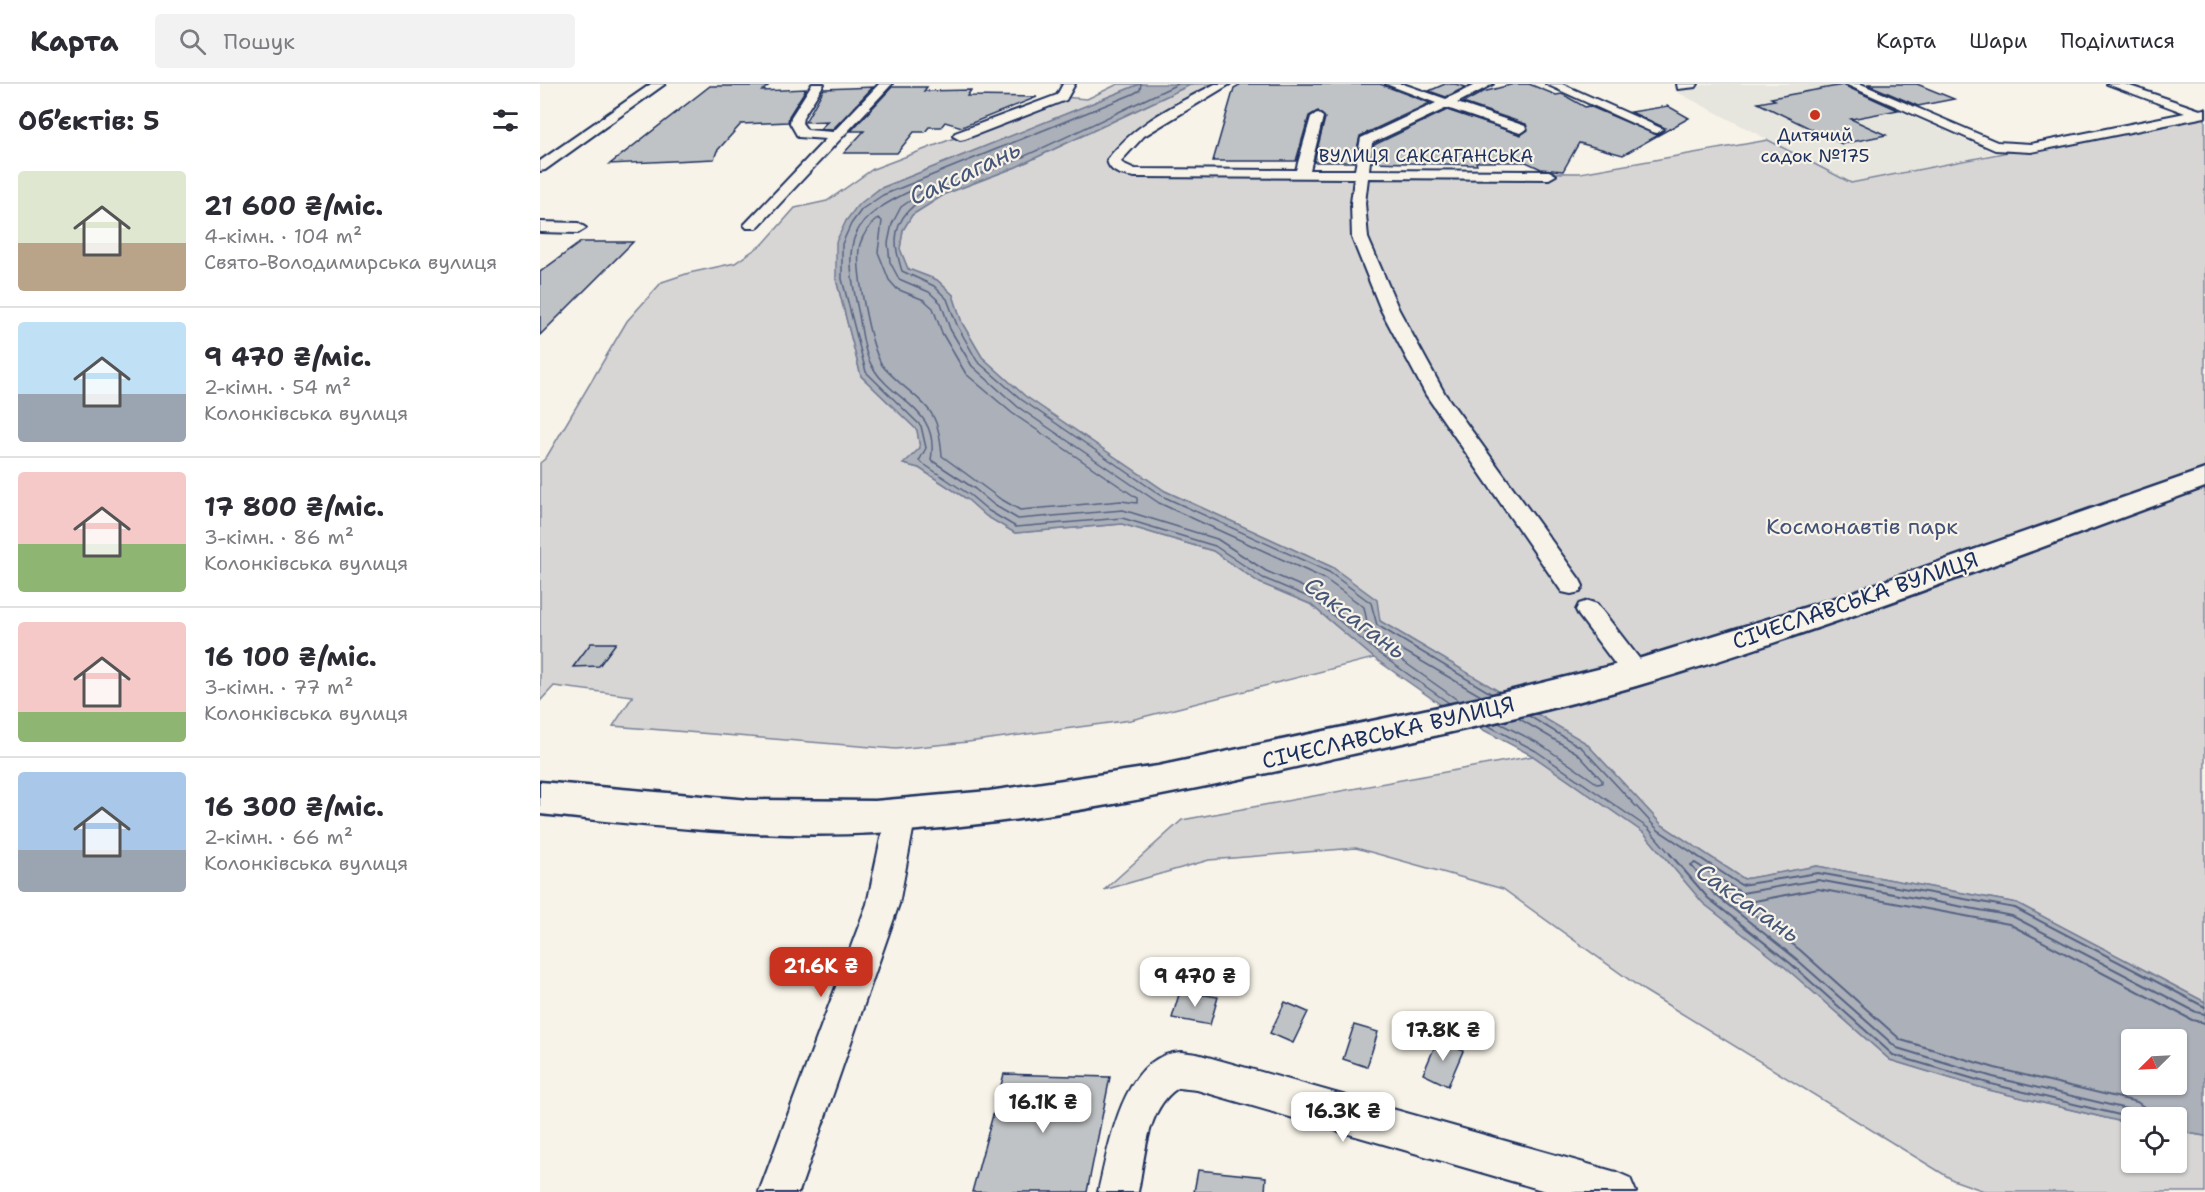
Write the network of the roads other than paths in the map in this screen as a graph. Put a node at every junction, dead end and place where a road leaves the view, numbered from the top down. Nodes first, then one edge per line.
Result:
1 (659, 84) edge
2 (818, 84) edge
3 (886, 84) edge
4 (1069, 84) edge
5 (1224, 84) edge
6 (1392, 84) edge
7 (1487, 84) edge
8 (1552, 84) edge
9 (1851, 84) edge
10 (2113, 84) edge
11 (1447, 103) junction
12 (2202, 113) edge
13 (1317, 117) dead end
14 (1520, 129) dead end
15 (1657, 129) dead end
16 (838, 136) junction
17 (960, 136) dead end
18 (540, 167) edge
19 (1302, 173) junction
20 (1361, 173) junction
21 (1549, 175) dead end
22 (752, 225) dead end
23 (540, 227) edge
24 (578, 228) dead end
25 (2205, 477) edge
26 (1571, 586) dead end
27 (1588, 610) dead end
28 (1636, 673) junction
29 (540, 798) edge
30 (901, 814) junction
31 (779, 1192) edge
32 (1118, 1192) edge
33 (1616, 1192) edge

1 - 18 street
2 - 16 street
3 - 16 street
4 - 17 street
5 - 19 street, ВУЛИЦЯ САКСАГАНСЬКА
6 - 11 street
7 - 11 street
8 - 15 street
9 - 12 street
10 - 12 street
11 - 14 street
11 - 20 street
13 - 19 street, ВУЛИЦЯ САКСАГАНСЬКА
16 - 22 street
19 - 20 street, ВУЛИЦЯ САКСАГАНСЬКА
20 - 21 street, ВУЛИЦЯ САКСАГАНСЬКА
20 - 26 street
23 - 24 street
25 - 28 main road, СІЧЕСЛАВСЬКА ВУЛИЦЯ
27 - 28 street
28 - 30 main road, СІЧЕСЛАВСЬКА ВУЛИЦЯ
29 - 30 main road, СІЧЕСЛАВСЬКА ВУЛИЦЯ
30 - 31 street
32 - 33 street

